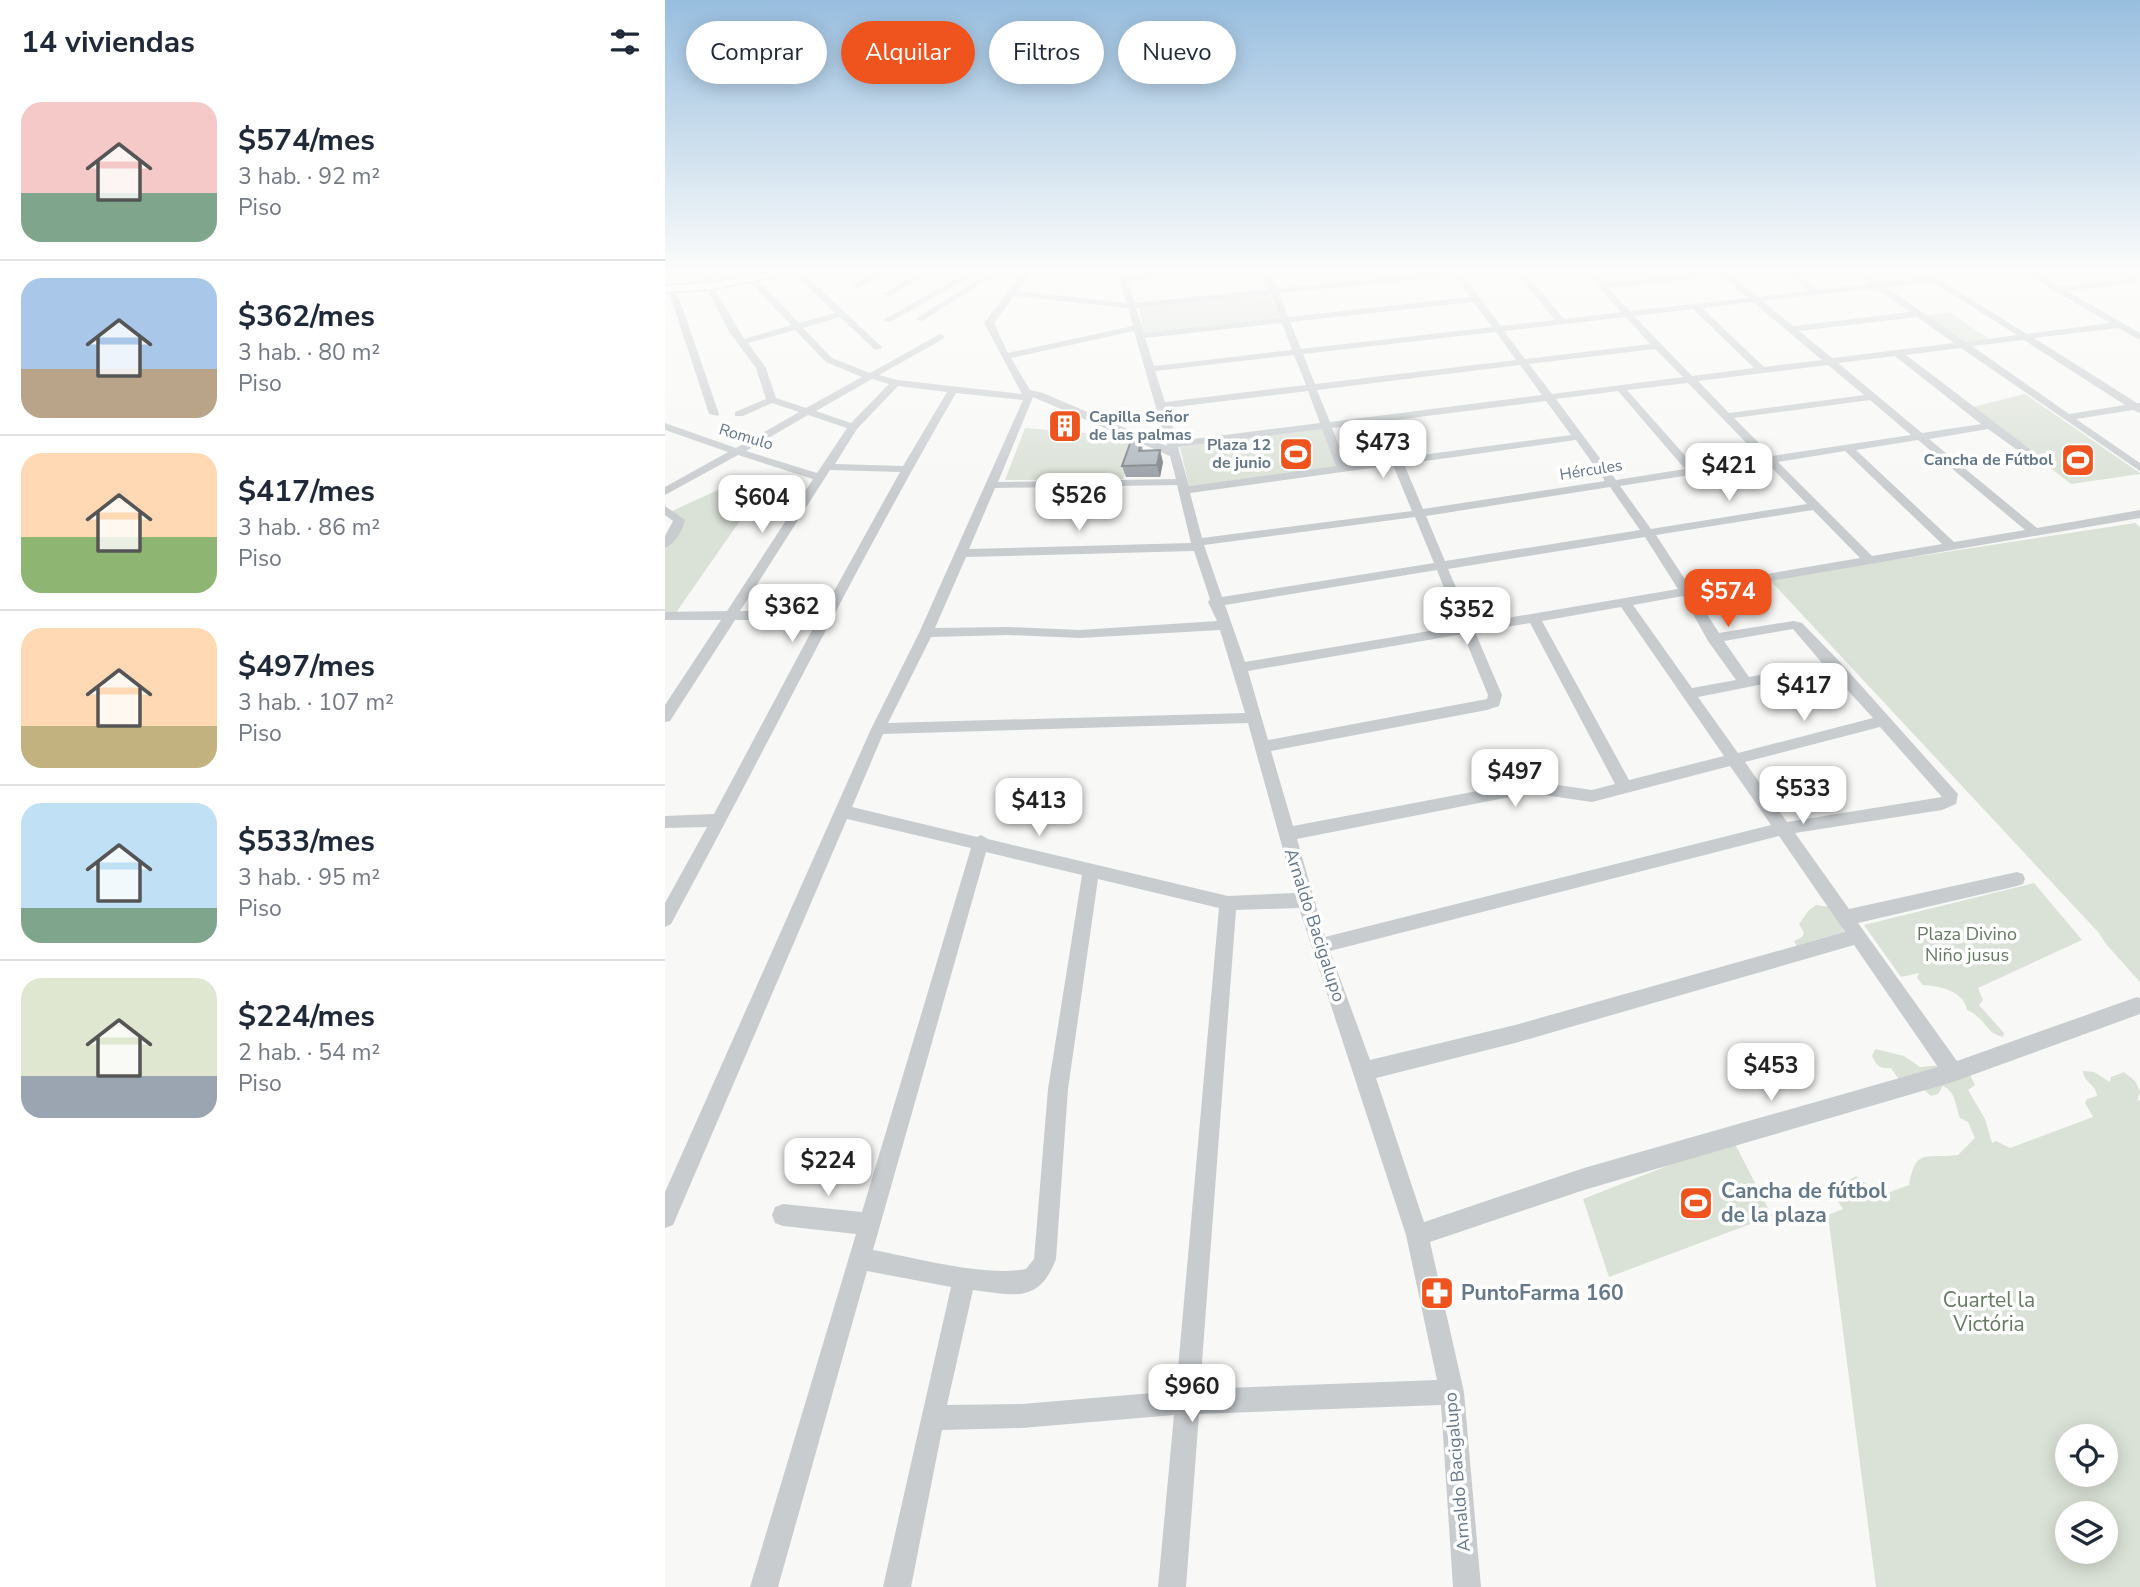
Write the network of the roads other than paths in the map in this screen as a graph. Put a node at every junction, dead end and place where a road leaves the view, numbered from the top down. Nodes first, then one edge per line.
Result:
1 (689, 345) edge
2 (744, 345) edge
3 (815, 345) edge
4 (875, 345) edge
5 (926, 345) edge
6 (1000, 345) edge
7 (1067, 345) edge
8 (1143, 345) edge
9 (1295, 345) edge
10 (1361, 345) edge
11 (1509, 345) edge
12 (1735, 345) edge
13 (1810, 345) edge
14 (1946, 345) edge
15 (1964, 345) edge
16 (2037, 345) edge
17 (1657, 346) joint
18 (878, 348) dead end
19 (1298, 352) junction
20 (1896, 352) junction
21 (1006, 356) junction
22 (1829, 361) junction
23 (1522, 363) junction
24 (1150, 369) junction
25 (1761, 370) junction
26 (869, 377) junction
27 (1691, 379) junction
28 (895, 383) junction
29 (1312, 387) junction
30 (954, 388) junction
31 (1621, 389) junction
32 (1029, 396) junction
33 (1871, 397) junction
34 (1548, 399) junction
35 (772, 400) junction
36 (1160, 406) junction
37 (2139, 408) edge
38 (805, 412) junction
39 (714, 414) dead end
40 (739, 414) dead end
41 (1727, 416) junction
42 (2067, 417) junction
43 (1327, 425) junction
44 (665, 426) edge
45 (1990, 426) junction
46 (853, 427) junction
47 (1577, 438) junction
48 (1921, 438) junction
49 (1848, 448) junction
50 (738, 450) junction
51 (1173, 450) junction
52 (2027, 452) dead end
53 (1770, 460) junction
54 (1398, 463) junction
55 (2140, 468) edge
56 (905, 469) junction
57 (1343, 469) junction
58 (1693, 471) junction
59 (823, 472) junction
60 (1611, 482) junction
61 (992, 485) junction
62 (1183, 486) junction
63 (665, 492) edge
64 (1815, 506) junction
65 (665, 510) edge
66 (1420, 513) junction
67 (2140, 514) edge
68 (1648, 533) junction
69 (2036, 533) junction
70 (665, 544) edge
71 (1197, 545) junction
72 (1953, 548) junction
73 (961, 553) junction
74 (1870, 561) junction
75 (1441, 566) junction
76 (1687, 590) junction
77 (1623, 601) junction
78 (1216, 602) junction
79 (827, 615) junction
80 (665, 616) edge
81 (729, 617) junction
82 (1534, 618) junction
83 (1223, 625) junction
84 (1468, 629) junction
85 (926, 633) junction
86 (1713, 638) junction
87 (1835, 665) junction
88 (1240, 668) junction
89 (1745, 682) junction
90 (1689, 694) junction
91 (665, 717) edge
92 (1253, 718) junction
93 (1883, 721) junction
94 (878, 729) junction
95 (1261, 747) junction
96 (1733, 760) junction
97 (1625, 788) junction
98 (842, 811) junction
99 (721, 820) junction
100 (665, 822) edge
101 (1782, 829) junction
102 (1287, 834) junction
103 (981, 842) junction
104 (1091, 870) junction
105 (2017, 879) dead end
106 (1306, 900) junction
107 (1228, 903) junction
108 (1845, 918) junction
109 (665, 919) edge
110 (1858, 936) junction
111 (1319, 946) junction
112 (2137, 1006) dead end
113 (1364, 1071) junction
114 (1953, 1072) junction
115 (783, 1215) dead end
116 (665, 1217) edge
117 (868, 1224) junction
118 (1417, 1235) junction
119 (858, 1258) junction
120 (965, 1277) junction
121 (1451, 1392) junction
122 (1187, 1402) junction
123 (932, 1418) junction
124 (764, 1587) edge
125 (897, 1587) edge
126 (1172, 1587) edge
127 (1467, 1587) edge

1 - 39 street
2 - 35 street
3 - 26 street
4 - 18 street
5 - 26 street
6 - 21 street
7 - 21 street
8 - 24 street, Arnaldo Bacigalupo
9 - 19 street
10 - 19 street
11 - 23 street
12 - 25 street
13 - 22 street
14 - 20 street
15 - 42 street
16 - 37 street
17 - 23 street
17 - 27 street
19 - 24 street
19 - 29 street
20 - 22 street
20 - 45 street
21 - 32 street
22 - 25 street
22 - 33 street
23 - 29 street
23 - 34 street
24 - 36 street, Arnaldo Bacigalupo
25 - 27 street
26 - 28 street
26 - 38 street
27 - 31 street
27 - 41 street
28 - 30 street
28 - 46 street
29 - 36 street
29 - 43 street
30 - 32 street
30 - 56 street
31 - 34 street
31 - 58 street
32 - 51 street
32 - 61 street
33 - 41 street
33 - 48 street
34 - 43 street
34 - 47 street
35 - 38 street
35 - 40 street
36 - 51 street, Arnaldo Bacigalupo
37 - 42 street
38 - 46 street
38 - 50 street
41 - 53 street
42 - 55 street
43 - 51 street
43 - 57 street
44 - 50 street, Romulo
45 - 48 street, Hércules
45 - 52 street
46 - 59 street
47 - 54 street
47 - 60 street
48 - 49 street, Hércules
48 - 69 street
49 - 53 street, Hércules
49 - 72 street
50 - 59 street, Romulo
50 - 63 street
51 - 62 street, Arnaldo Bacigalupo
53 - 58 street, Hércules
53 - 64 street
54 - 57 street
54 - 66 street
56 - 59 street, Romulo
56 - 79 street
57 - 62 street
58 - 60 street, Hércules
59 - 81 street
60 - 66 street, Hércules
60 - 68 street
61 - 62 street
61 - 73 street
62 - 71 street, Arnaldo Bacigalupo
64 - 68 street
64 - 74 street
65 - 70 street
66 - 71 street, Hércules
66 - 75 street
67 - 69 street
68 - 75 street
68 - 76 street
69 - 72 street
71 - 73 street, Hércules
71 - 78 street, Arnaldo Bacigalupo
72 - 74 street
73 - 85 street
74 - 76 street
75 - 78 street
75 - 84 street
76 - 77 street
76 - 86 street
77 - 82 street
77 - 90 street
78 - 83 street, Arnaldo Bacigalupo
79 - 81 street
79 - 99 street
80 - 81 street
81 - 91 street
82 - 84 street
82 - 97 street
83 - 85 street
83 - 88 street, Arnaldo Bacigalupo
84 - 88 street
84 - 95 street
85 - 94 street
86 - 87 street
86 - 89 street
87 - 89 street
87 - 93 street
88 - 92 street, Arnaldo Bacigalupo
89 - 90 street
90 - 96 street
92 - 94 street
92 - 95 street, Arnaldo Bacigalupo
93 - 96 street
93 - 101 street
94 - 98 street
95 - 102 street, Arnaldo Bacigalupo
96 - 97 street
96 - 101 street
97 - 102 street
98 - 103 street
98 - 116 street
99 - 100 street
99 - 109 street
101 - 108 street
101 - 111 street
102 - 106 street, Arnaldo Bacigalupo
103 - 104 street
103 - 117 street
104 - 107 street
104 - 120 street
105 - 108 street
106 - 107 street
106 - 111 street, Arnaldo Bacigalupo
107 - 122 street
108 - 110 street
110 - 113 street
110 - 114 street
111 - 113 street, Arnaldo Bacigalupo
112 - 114 street
113 - 118 street, Arnaldo Bacigalupo
114 - 118 street
115 - 117 street
117 - 119 street
118 - 121 street, Arnaldo Bacigalupo
119 - 120 street
119 - 124 street
120 - 123 street
121 - 122 street
121 - 127 street, Arnaldo Bacigalupo
122 - 123 street
122 - 126 street
123 - 125 street

